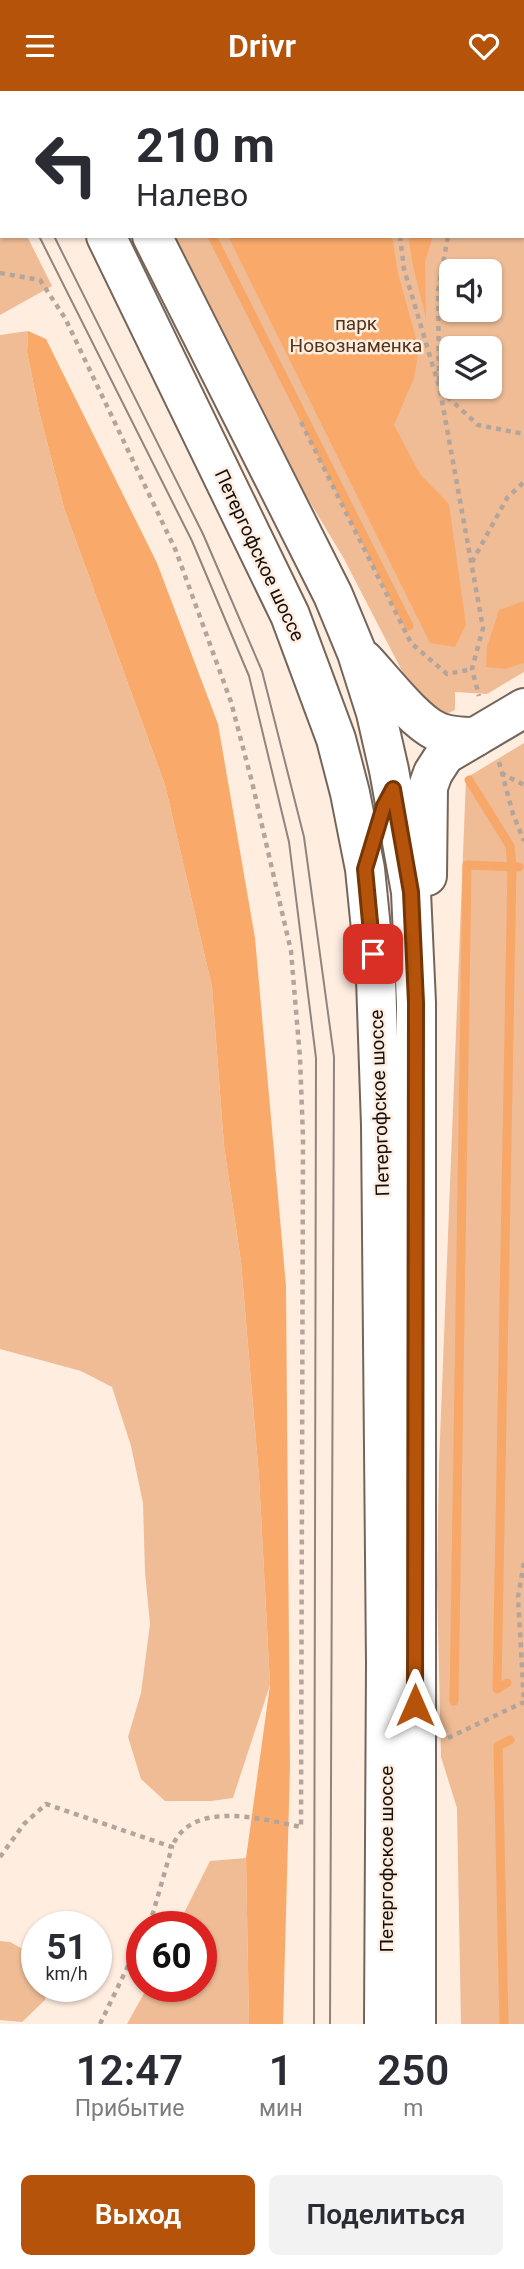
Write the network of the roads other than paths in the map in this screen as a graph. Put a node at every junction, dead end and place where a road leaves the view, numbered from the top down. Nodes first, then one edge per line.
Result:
1 (107, 238) edge
2 (153, 238) edge
3 (357, 653) junction
4 (524, 708) edge
5 (327, 715) junction
6 (436, 763) junction
7 (365, 869) junction
8 (416, 1003) junction
9 (384, 2024) edge
10 (416, 2024) edge

1 - 5 main road, Петергофское шоссе
2 - 3 main road, Петергофское шоссе
3 - 6 main road, Петергофское шоссе
3 - 6 main road
4 - 6 main road
5 - 6 main road
5 - 7 main road, Петергофское шоссе
6 - 7 main road
6 - 8 main road, Петергофское шоссе
6 - 8 main road
7 - 9 main road, Петергофское шоссе
8 - 10 main road, Петергофское шоссе

